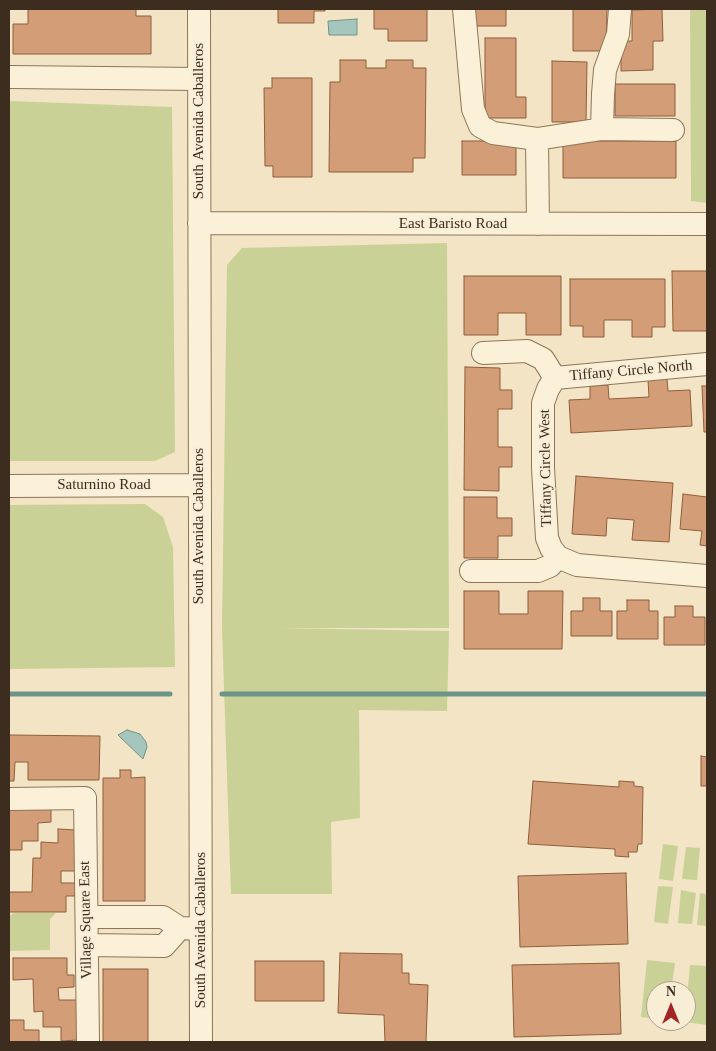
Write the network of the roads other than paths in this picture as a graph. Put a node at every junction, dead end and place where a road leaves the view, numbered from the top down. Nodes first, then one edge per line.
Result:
1 (199, 9) edge
2 (464, 9) edge
3 (620, 9) edge
4 (9, 77) edge
5 (199, 79) junction
6 (602, 129) junction
7 (674, 130) dead end
8 (536, 139) junction
9 (199, 223) junction
10 (538, 224) junction
11 (707, 224) edge
12 (483, 353) dead end
13 (707, 364) edge
14 (555, 378) junction
15 (199, 485) junction
16 (9, 486) edge
17 (558, 557) junction
18 (471, 572) dead end
19 (707, 576) edge
20 (9, 798) edge
21 (86, 917) junction
22 (190, 929) junction
23 (87, 945) junction
24 (88, 1042) edge
25 (201, 1042) edge

1 - 5 street, South Avenida Caballeros
2 - 8 street
3 - 6 street
4 - 5 street
5 - 9 street, South Avenida Caballeros
6 - 7 street
6 - 8 street
8 - 10 street
9 - 10 street, East Baristo Road
9 - 15 street, South Avenida Caballeros
10 - 11 street, East Baristo Road
12 - 14 street
13 - 14 street, Tiffany Circle North
14 - 17 street, Tiffany Circle West
15 - 16 street, Saturnino Road
15 - 22 street, South Avenida Caballeros
17 - 18 street
17 - 19 street
20 - 21 street, Village Square East
21 - 22 street
21 - 23 street, Village Square East
22 - 23 street
22 - 25 street, South Avenida Caballeros
23 - 24 street, Village Square East

